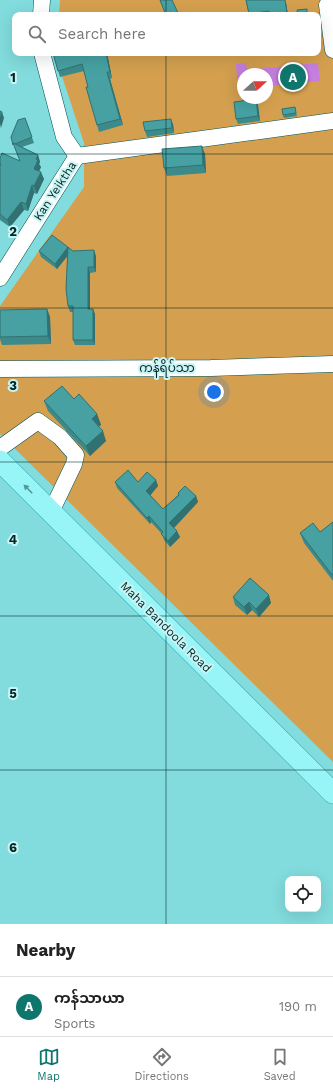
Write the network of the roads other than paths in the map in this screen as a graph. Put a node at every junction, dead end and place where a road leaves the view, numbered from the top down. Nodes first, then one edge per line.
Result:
1 (42, 0) edge
2 (327, 5) dead end
3 (41, 12) edge
4 (333, 50) edge
5 (43, 56) edge
6 (333, 121) edge
7 (77, 156) junction
8 (0, 278) edge
9 (333, 364) edge
10 (0, 369) edge
11 (0, 448) edge
12 (0, 461) edge
13 (0, 481) edge
14 (51, 512) junction
15 (333, 793) edge
16 (333, 809) edge

1 - 3 street
2 - 4 street
5 - 7 street, Kan Yeiktha
6 - 7 street
7 - 8 street, Kan Yeiktha
9 - 10 street, ကန်ရိပ်သာ
11 - 14 street
14 -> 12 main road, Maha Bandoola Road
13 - 16 main road, Maha Bandoola Road
14 - 15 main road, Maha Bandoola Road

